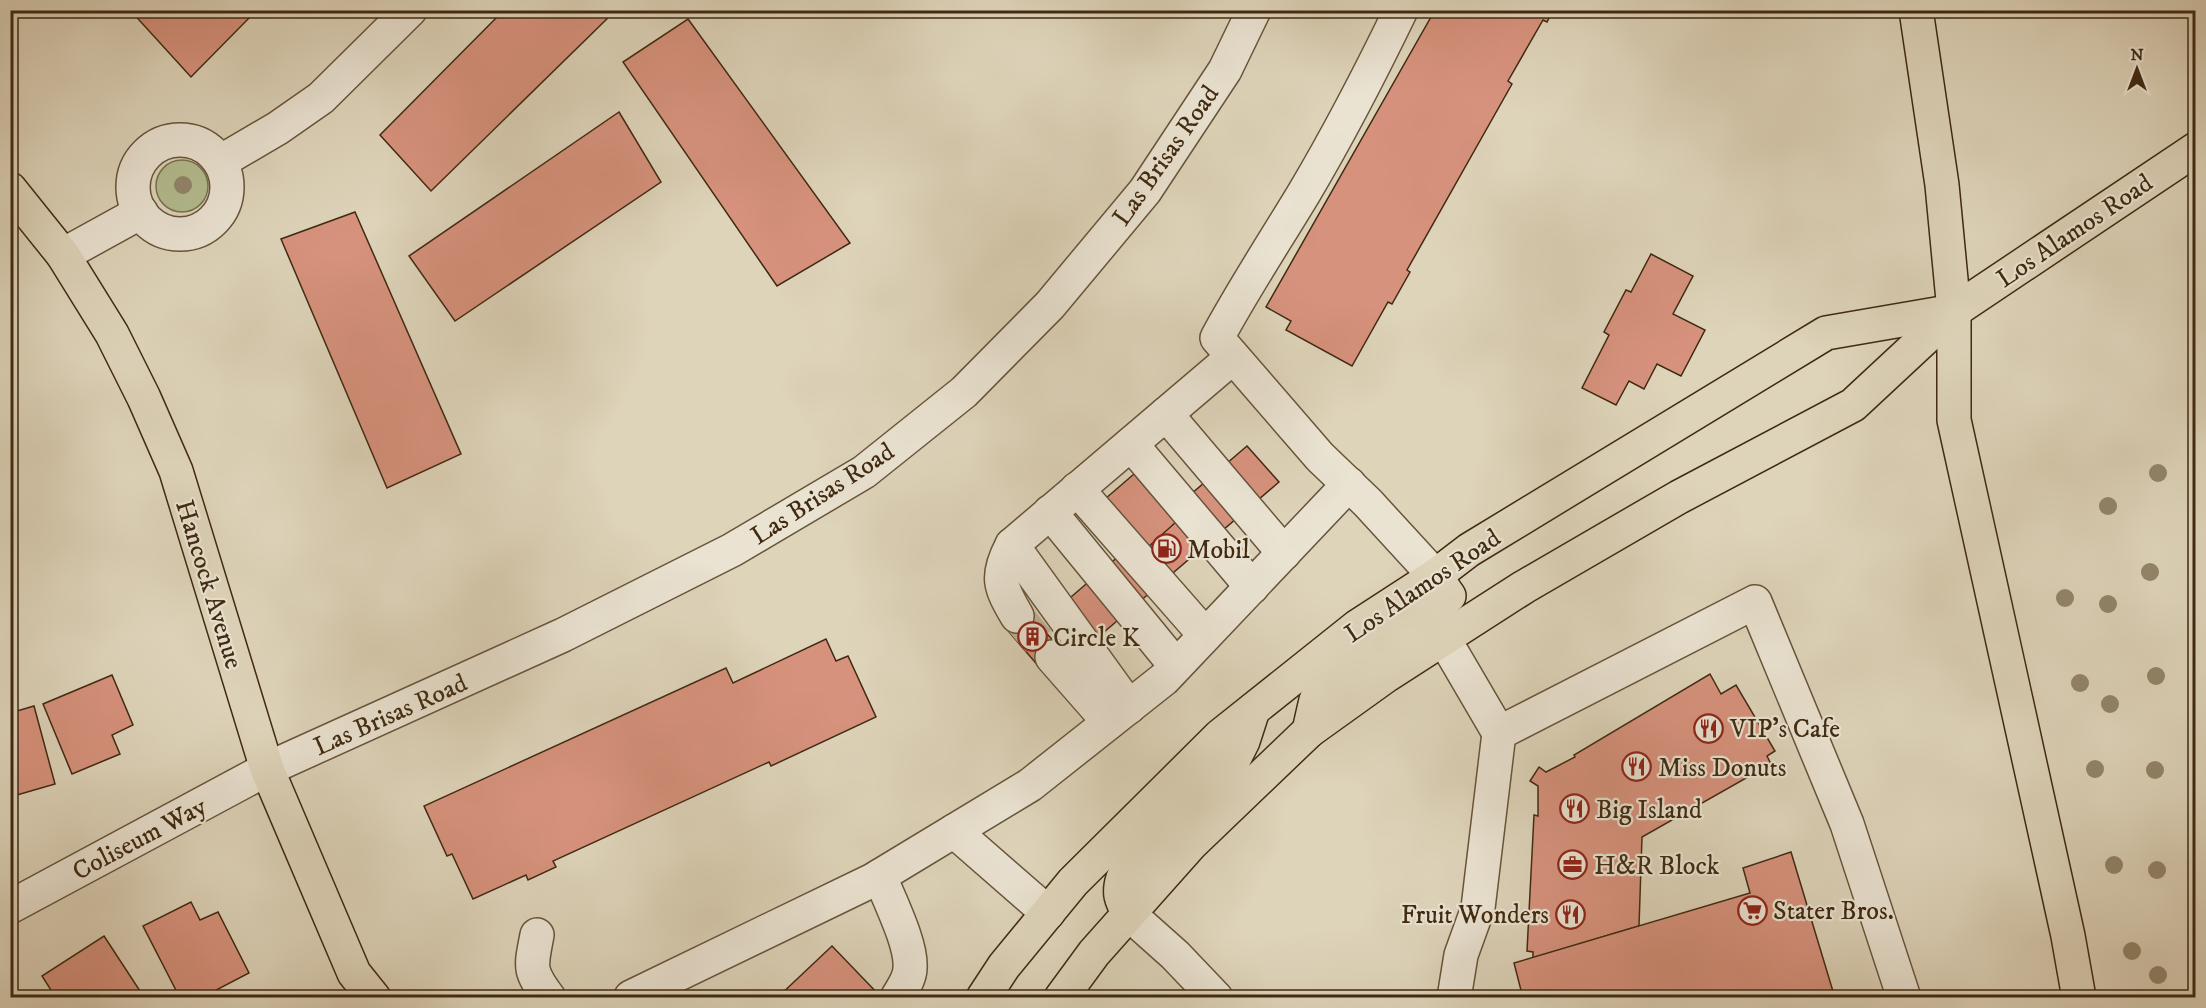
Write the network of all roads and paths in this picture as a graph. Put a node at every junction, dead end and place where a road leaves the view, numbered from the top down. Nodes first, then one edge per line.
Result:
1 (410, 10) edge
2 (1254, 10) edge
3 (1401, 10) edge
4 (1916, 10) edge
5 (2186, 155) edge
6 (220, 162) junction
7 (10, 189) edge
8 (141, 212) junction
9 (63, 255) junction
10 (1954, 311) junction
11 (1233, 357) junction
12 (1166, 414) junction
13 (1131, 444) junction
14 (1349, 484) junction
15 (1077, 489) junction
16 (1050, 512) junction
17 (1011, 545) junction
18 (1284, 552) junction
19 (1435, 576) junction
20 (1252, 586) junction
21 (1017, 616) tunnel mouth
22 (1205, 635) junction
23 (1444, 639) junction
24 (1052, 657) tunnel mouth
25 (1176, 666) junction
26 (1253, 710) junction
27 (1119, 714) junction
28 (1309, 731) junction
29 (1499, 733) junction
30 (267, 769) junction
31 (954, 831) junction
32 (880, 876) junction
33 (10, 907) edge
34 (1048, 913) junction
35 (1129, 914) junction
36 (537, 935) dead end
37 (630, 997) edge
38 (374, 998) edge
39 (549, 998) edge
40 (897, 998) edge
41 (983, 998) edge
42 (1061, 998) edge
43 (1216, 998) edge
44 (1457, 998) edge
45 (1904, 998) edge
46 (2079, 998) edge

1 - 6 street
2 - 30 street, Las Brisas Road
3 - 11 street
4 - 10 main road
5 - 10 main road, Los Alamos Road
6 - 8 street
6 - 8 street
7 - 9 main road, Hancock Avenue
8 - 9 street
9 - 30 main road, Hancock Avenue
10 - 19 main road, Los Alamos Road
10 - 23 main road, Los Alamos Road
10 - 46 main road
11 - 12 street
11 - 14 street
12 - 13 street
12 - 18 street
13 - 15 street
13 - 20 street
14 - 18 street
14 - 19 street
15 - 16 street
15 - 22 street
16 - 17 street
16 - 25 street
17 - 21 street
17 - 27 street
18 - 20 street
19 - 26 main road, Los Alamos Road
19 - 28 main road
20 - 22 street
22 - 25 street
23 - 28 main road, Los Alamos Road
23 - 29 street
24 - 27 street
25 - 27 street
26 - 34 main road, Los Alamos Road
26 - 35 main road
27 - 31 street
28 - 35 main road, Los Alamos Road
29 - 44 street
29 - 45 street
30 - 33 street, Coliseum Way
30 - 38 main road, Hancock Avenue
31 - 32 street
31 - 34 street
32 - 37 street
32 - 40 street
34 - 41 main road, Los Alamos Road
35 - 42 main road, Los Alamos Road
35 - 43 street
36 - 39 street

